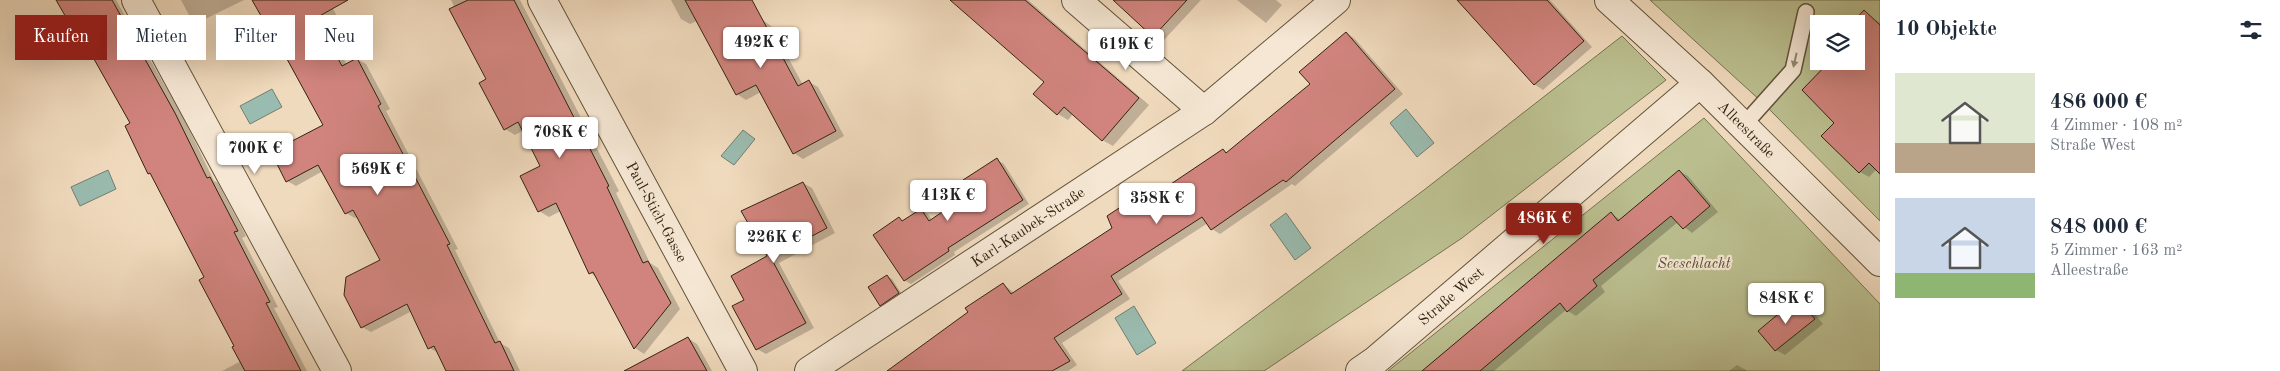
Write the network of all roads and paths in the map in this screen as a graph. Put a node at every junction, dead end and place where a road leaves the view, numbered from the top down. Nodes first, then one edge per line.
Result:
1 (136, 0) edge
2 (542, 0) edge
3 (1076, 0) edge
4 (1336, 0) edge
5 (1609, 0) edge
6 (1806, 12) dead end
7 (1700, 83) junction
8 (1204, 111) junction
9 (1742, 127) junction
10 (1880, 262) edge
11 (337, 371) edge
12 (743, 371) edge
13 (808, 371) edge
14 (1360, 371) edge

1 - 11 street
2 - 12 street, Paul-Stich-Gasse
3 - 8 street
4 - 8 street, Karl-Kaubek-Straße
5 - 7 street, Alleestraße
6 -> 9 lane
7 - 9 street, Alleestraße
7 - 14 street, Straße West
8 - 13 street, Karl-Kaubek-Straße
9 - 10 street, Alleestraße

